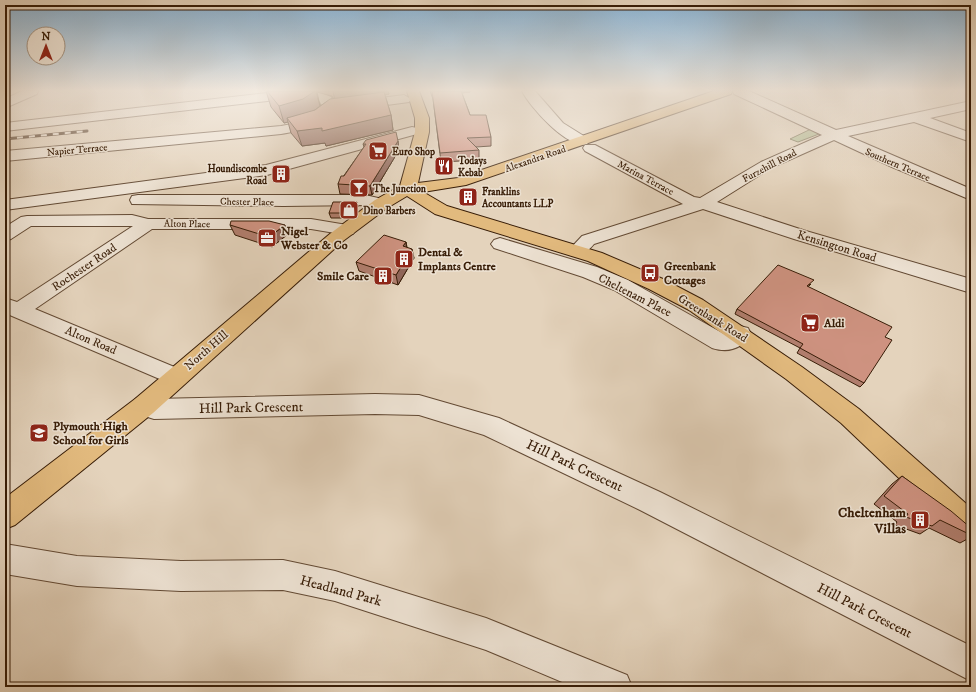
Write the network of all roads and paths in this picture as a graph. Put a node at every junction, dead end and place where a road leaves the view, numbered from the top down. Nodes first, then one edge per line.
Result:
1 (38, 123) edge
2 (306, 123) edge
3 (422, 123) edge
4 (556, 123) edge
5 (641, 123) edge
6 (807, 123) edge
7 (888, 123) edge
8 (932, 123) edge
9 (5, 127) edge
10 (834, 136) junction
11 (415, 137) junction
12 (971, 138) edge
13 (586, 144) junction
14 (290, 145) junction
15 (7, 156) edge
16 (408, 189) junction
17 (971, 195) edge
18 (123, 200) dead end
19 (376, 203) junction
20 (703, 203) junction
21 (5, 205) edge
22 (148, 224) junction
23 (347, 230) junction
24 (5, 234) edge
25 (500, 244) dead end
26 (577, 251) junction
27 (971, 286) edge
28 (12, 308) edge
29 (740, 334) junction
30 (176, 376) junction
31 (144, 406) junction
32 (5, 515) edge
33 (971, 527) edge
34 (5, 559) edge
35 (971, 664) edge
36 (615, 687) edge

1 - 9 street
2 - 14 street, Napier Terrace
3 - 11 main road
4 - 13 street, Marina Terrace
5 - 13 main road, Alexandra Road
6 - 10 street, Southern Terrace
7 - 10 street, Furzehill Road
8 - 12 street
10 - 17 street, Southern Terrace
10 - 20 street, Furzehill Road
11 - 14 street
11 - 16 main road
13 - 16 main road, Alexandra Road
13 - 20 street, Marina Terrace
14 - 15 street, Napier Terrace
14 - 21 street
16 - 19 main road, North Hill
16 - 26 main road, Greenbank Road
18 - 19 street, Chester Place
19 - 23 main road, North Hill
20 - 26 street, Furzehill Road
20 - 27 street, Kensington Road
22 - 23 street, Alton Place
22 - 24 street, Alton Place
22 - 28 street, Rochester Road
23 - 30 main road, North Hill
25 - 29 street, Cheltenam Place
26 - 29 main road, Greenbank Road
28 - 30 street, Alton Road
29 - 33 main road, Greenbank Road
30 - 31 main road, North Hill
31 - 32 main road, North Hill
31 - 35 street, Hill Park Crescent
34 - 36 street, Headland Park

